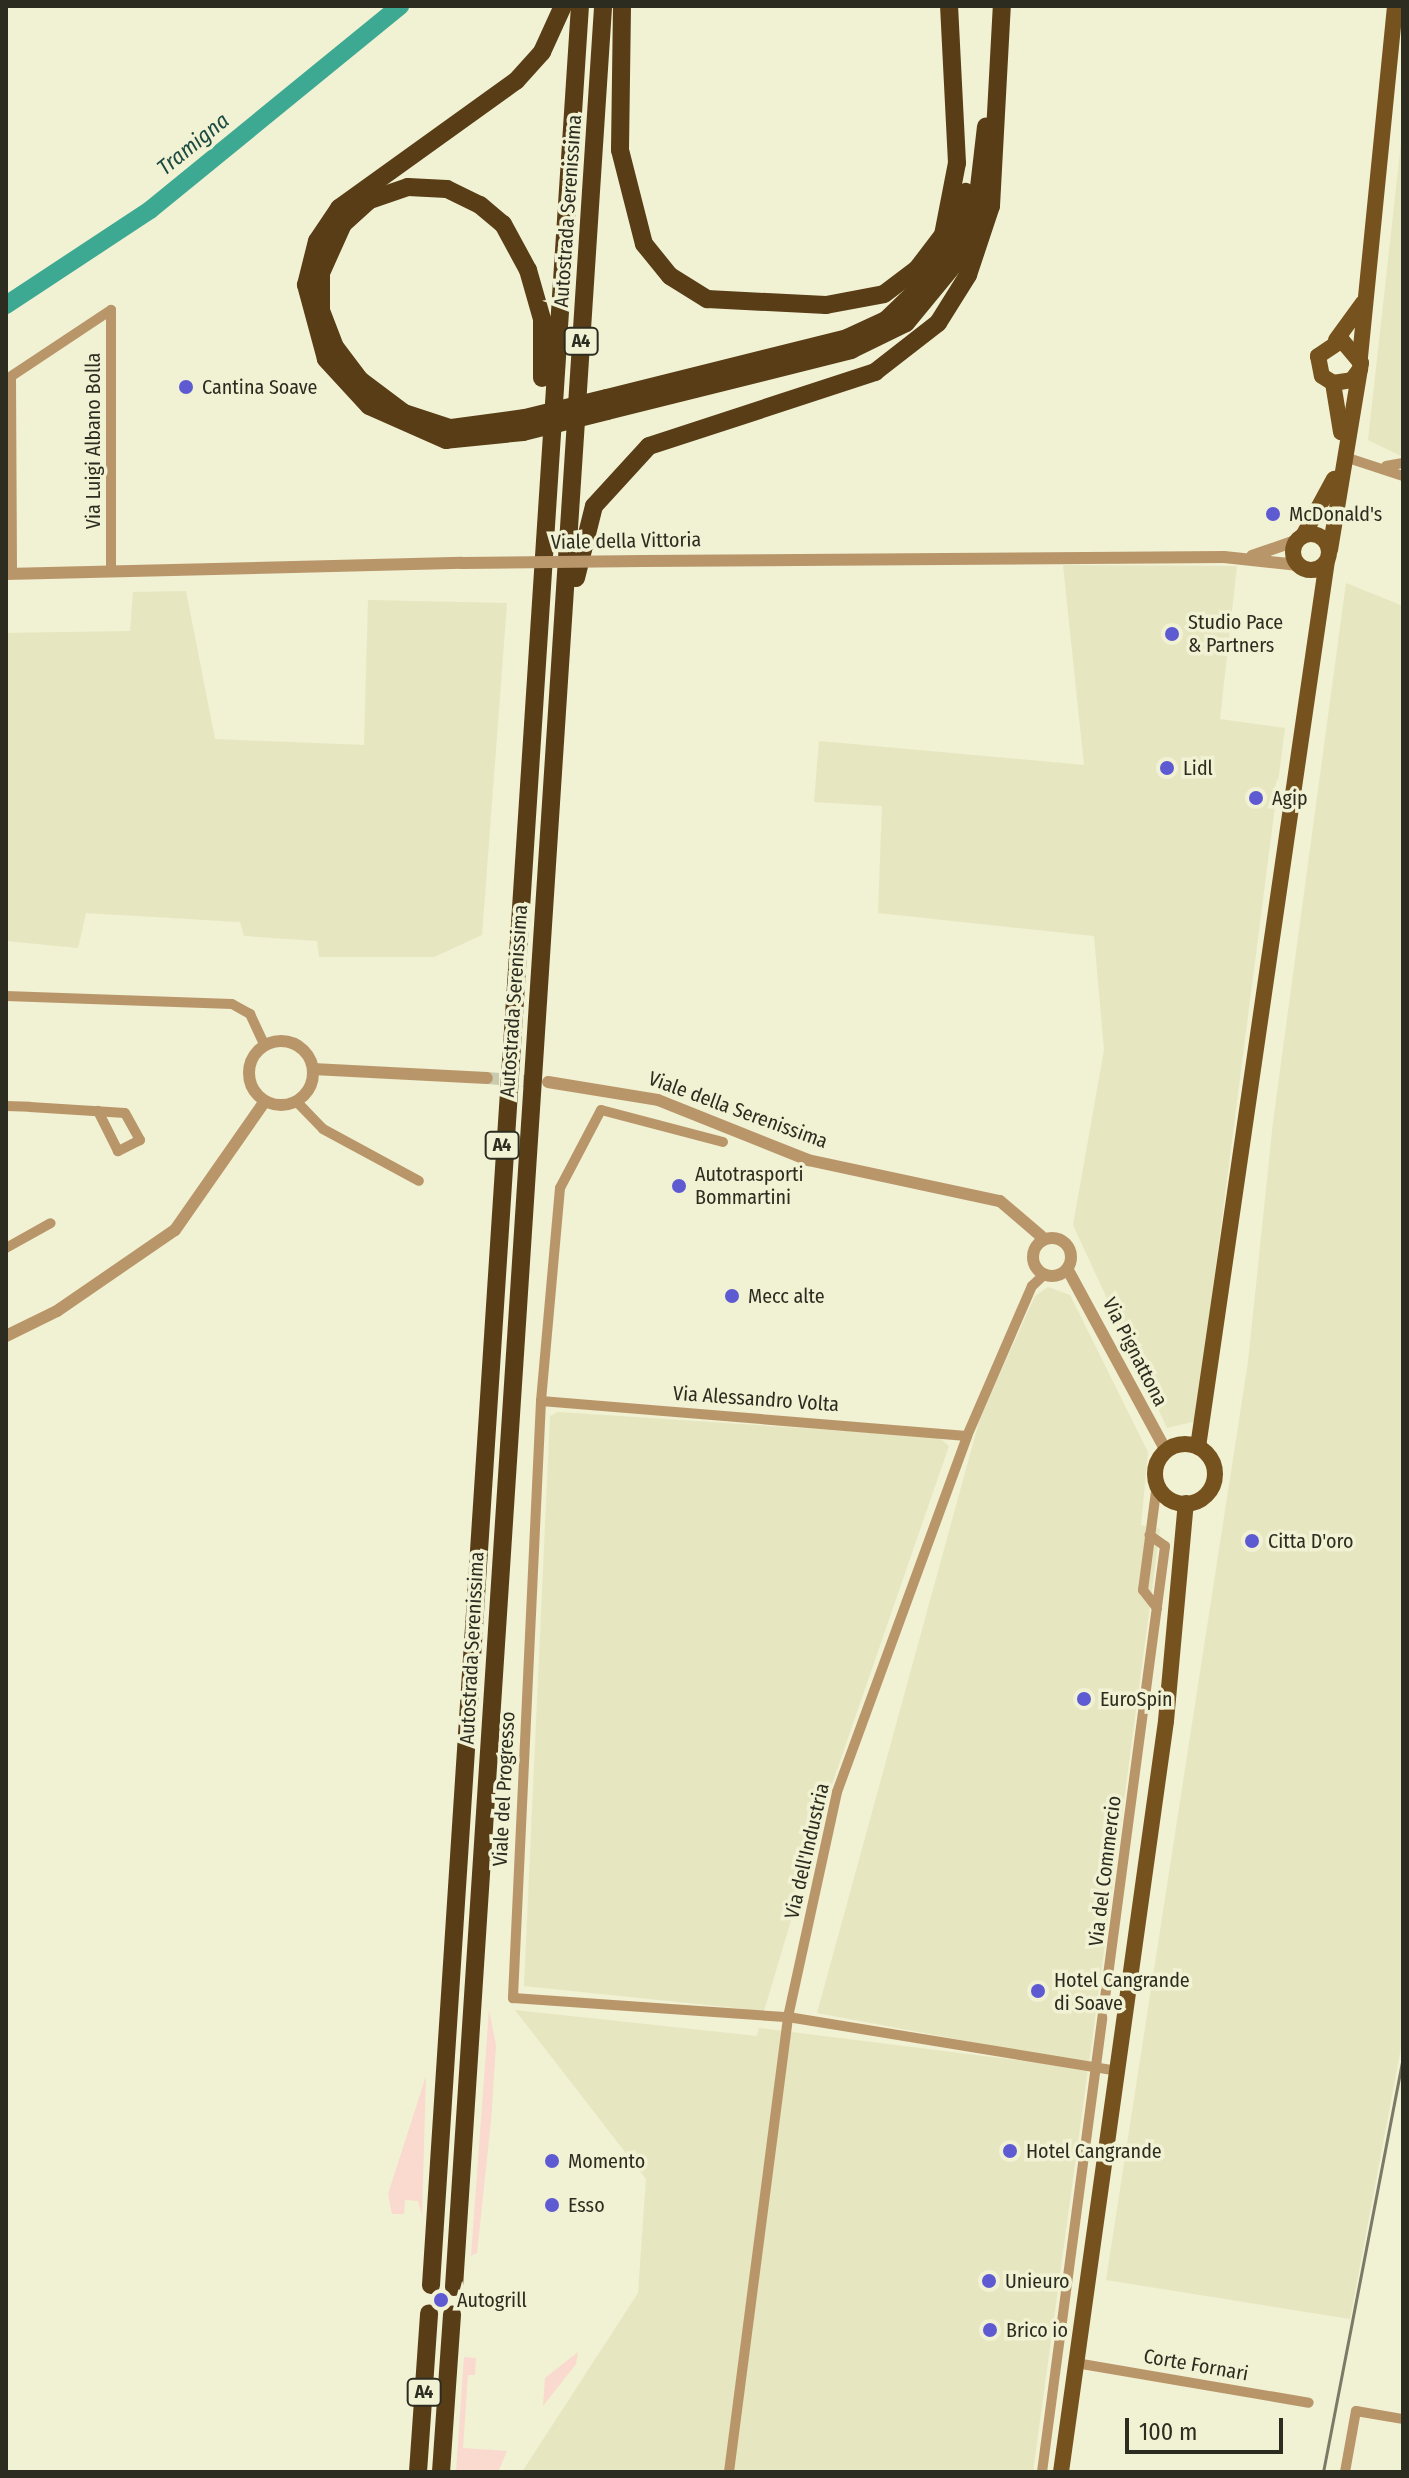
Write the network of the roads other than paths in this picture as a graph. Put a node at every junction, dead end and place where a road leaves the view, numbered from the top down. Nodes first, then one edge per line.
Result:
1 (563, 6) edge
2 (580, 6) edge
3 (603, 6) edge
4 (622, 6) edge
5 (949, 6) edge
6 (1387, 6) edge
7 (1398, 6) edge
8 (1002, 14) edge
9 (1392, 47) junction
10 (1365, 298) junction
11 (1336, 340) junction
12 (1360, 363) junction
13 (8, 379) edge
14 (1333, 383) junction
15 (607, 405) junction
16 (524, 425) junction
17 (551, 425) junction
18 (549, 456) junction
19 (1345, 457) junction
20 (1403, 463) edge
21 (1386, 466) junction
22 (1403, 476) edge
23 (1300, 538) junction
24 (1328, 555) junction
25 (1247, 558) junction
26 (1301, 567) junction
27 (111, 572) junction
28 (9, 574) edge
29 (1320, 616) junction
30 (558, 675) junction
31 (6, 996) edge
32 (265, 1046) junction
33 (313, 1069) junction
34 (487, 1078) tunnel mouth
35 (548, 1082) tunnel mouth
36 (265, 1101) junction
37 (297, 1102) junction
38 (6, 1106) edge
39 (98, 1111) junction
40 (723, 1142) dead end
41 (419, 1181) dead end
42 (51, 1223) dead end
43 (1041, 1236) junction
44 (6, 1248) edge
45 (1069, 1272) junction
46 (1045, 1274) junction
47 (6, 1336) edge
48 (541, 1401) junction
49 (967, 1436) junction
50 (1198, 1447) junction
51 (1166, 1451) junction
52 (1157, 1484) junction
53 (1186, 1503) junction
54 (1149, 1535) junction
55 (1157, 1608) junction
56 (788, 2017) junction
57 (1098, 2069) junction
58 (1116, 2071) junction
59 (431, 2285) dead end
60 (454, 2287) dead end
61 (429, 2313) dead end
62 (452, 2314) dead end
63 (1076, 2363) junction
64 (1309, 2403) dead end
65 (1403, 2419) edge
66 (418, 2472) edge
67 (441, 2472) edge
68 (729, 2472) edge
69 (1042, 2472) edge
70 (1061, 2472) edge
71 (1345, 2472) edge

1 - 16 highway
2 - 17 highway, Autostrada Serenissima / A4
3 - 30 highway, Autostrada Serenissima / A4
4 - 5 highway
5 - 15 highway
6 - 9 main road
7 - 9 main road
8 - 15 highway
8 - 30 highway
9 - 10 main road
10 - 11 main road
10 - 12 main road
11 - 12 main road
11 - 14 main road
12 - 14 main road
12 - 19 main road
13 - 27 street, Via Luigi Albano Bolla
13 - 28 street
14 - 23 main road
15 - 16 highway, bridge
15 - 17 highway, bridge
16 - 17 highway, bridge
16 - 18 highway
17 - 18 highway, Autostrada Serenissima / A4
18 - 59 highway, Autostrada Serenissima / A4
19 - 21 street
19 - 24 main road
20 - 21 street
21 - 22 street
23 - 24 main road
23 - 25 street, Viale della Vittoria
23 - 26 main road
24 - 26 main road
24 - 29 main road
25 - 26 street, Viale della Vittoria
25 - 27 street, Viale della Vittoria, bridge
26 - 29 main road
27 - 28 street, Viale della Vittoria
29 - 50 main road
30 - 60 highway, Autostrada Serenissima / A4
31 - 32 street
32 - 33 street
32 - 36 street
33 - 34 street
33 - 37 street
35 - 43 street, Viale della Serenissima
36 - 37 street
36 - 47 street
37 - 41 street
38 - 39 street
39 - 39 street
40 - 48 street, Viale del Progresso
42 - 44 street
43 - 45 street, Viale della Serenissima
43 - 46 street
45 - 46 street
45 - 51 street, Via Pignattona
46 - 49 street, Via dell'Industria
48 - 49 street, Via Alessandro Volta
48 - 56 street, Viale del Progresso
49 - 56 street, Via dell'Industria
50 - 51 main road
50 - 53 main road
51 - 52 main road
52 - 53 main road
52 - 54 street, Via del Commercio
53 - 58 main road
54 - 55 street, Via del Commercio
54 - 55 street, Via del Commercio
55 - 57 street, Via del Commercio
56 - 57 street, Viale del Progresso
56 - 68 street, Via dell'Industria
57 - 58 street, Viale del Progresso
57 - 69 street, Via del Commercio
58 - 63 main road
61 - 66 highway, A4
62 - 67 highway, A4
63 - 64 street, Corte Fornari
63 - 70 main road
65 - 71 street

